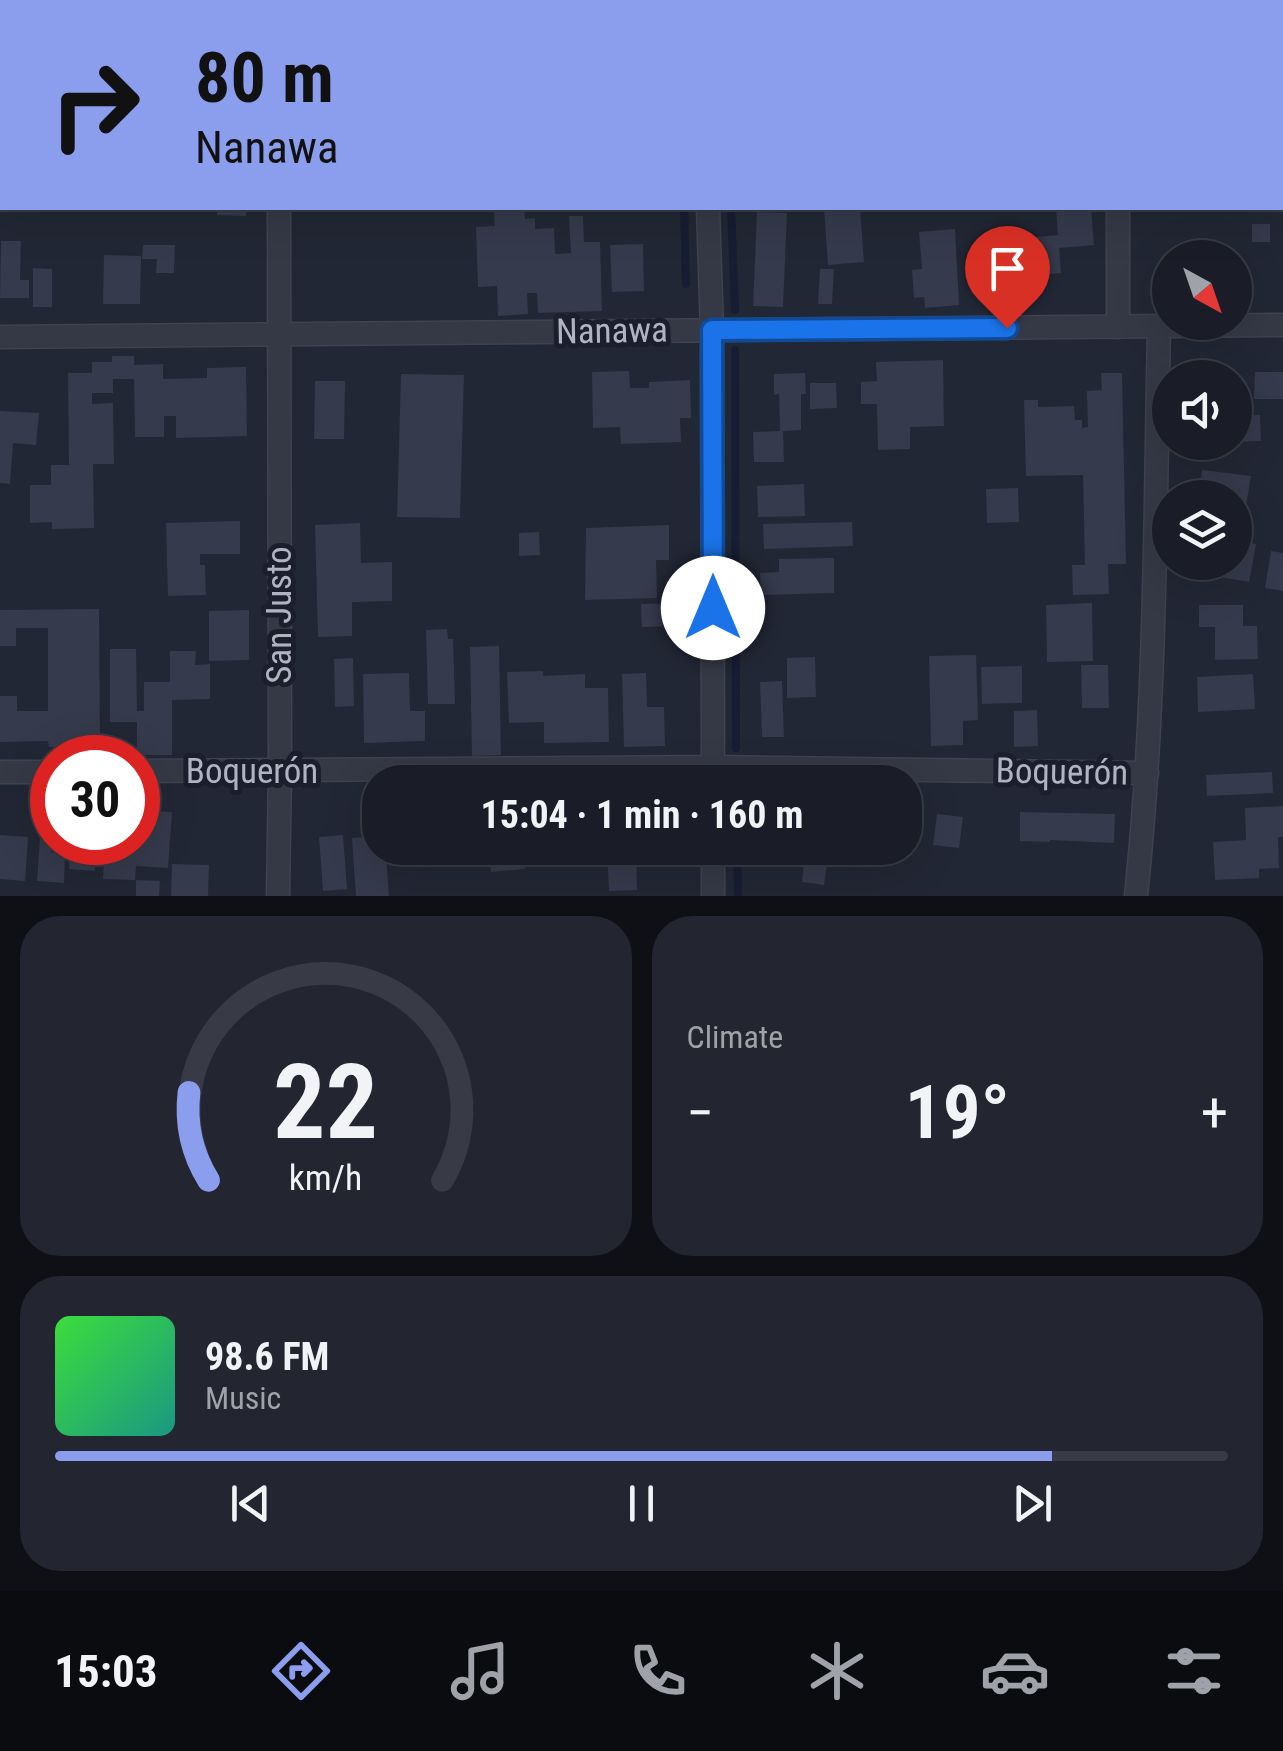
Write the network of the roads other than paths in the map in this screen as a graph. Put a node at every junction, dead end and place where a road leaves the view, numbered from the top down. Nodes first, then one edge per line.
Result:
1 (278, 210) edge
2 (708, 210) edge
3 (1118, 210) edge
4 (1252, 325) edge
5 (1283, 325) edge
6 (1152, 326) edge
7 (1118, 327) junction
8 (712, 330) junction
9 (278, 334) junction
10 (0, 337) edge
11 (1159, 340) edge
12 (713, 765) edge
13 (280, 770) junction
14 (362, 771) edge
15 (0, 772) edge
16 (30, 772) edge
17 (160, 772) edge
18 (1147, 774) junction
19 (922, 775) edge
20 (713, 865) edge
21 (278, 896) edge
22 (714, 896) edge
23 (1136, 896) edge

1 - 9 street, San Justo
2 - 8 street
3 - 7 street
4 - 5 street, Nanawa
6 - 7 street, Nanawa
7 - 8 street, Nanawa
8 - 9 street, Nanawa
8 - 12 street
9 - 10 street, Nanawa
9 - 13 street, San Justo
11 - 18 street
13 - 14 street, Boquerón
13 - 17 street, Boquerón
13 - 21 street, San Justo
15 - 16 street
18 - 19 street, Boquerón
18 - 23 street
20 - 22 street

